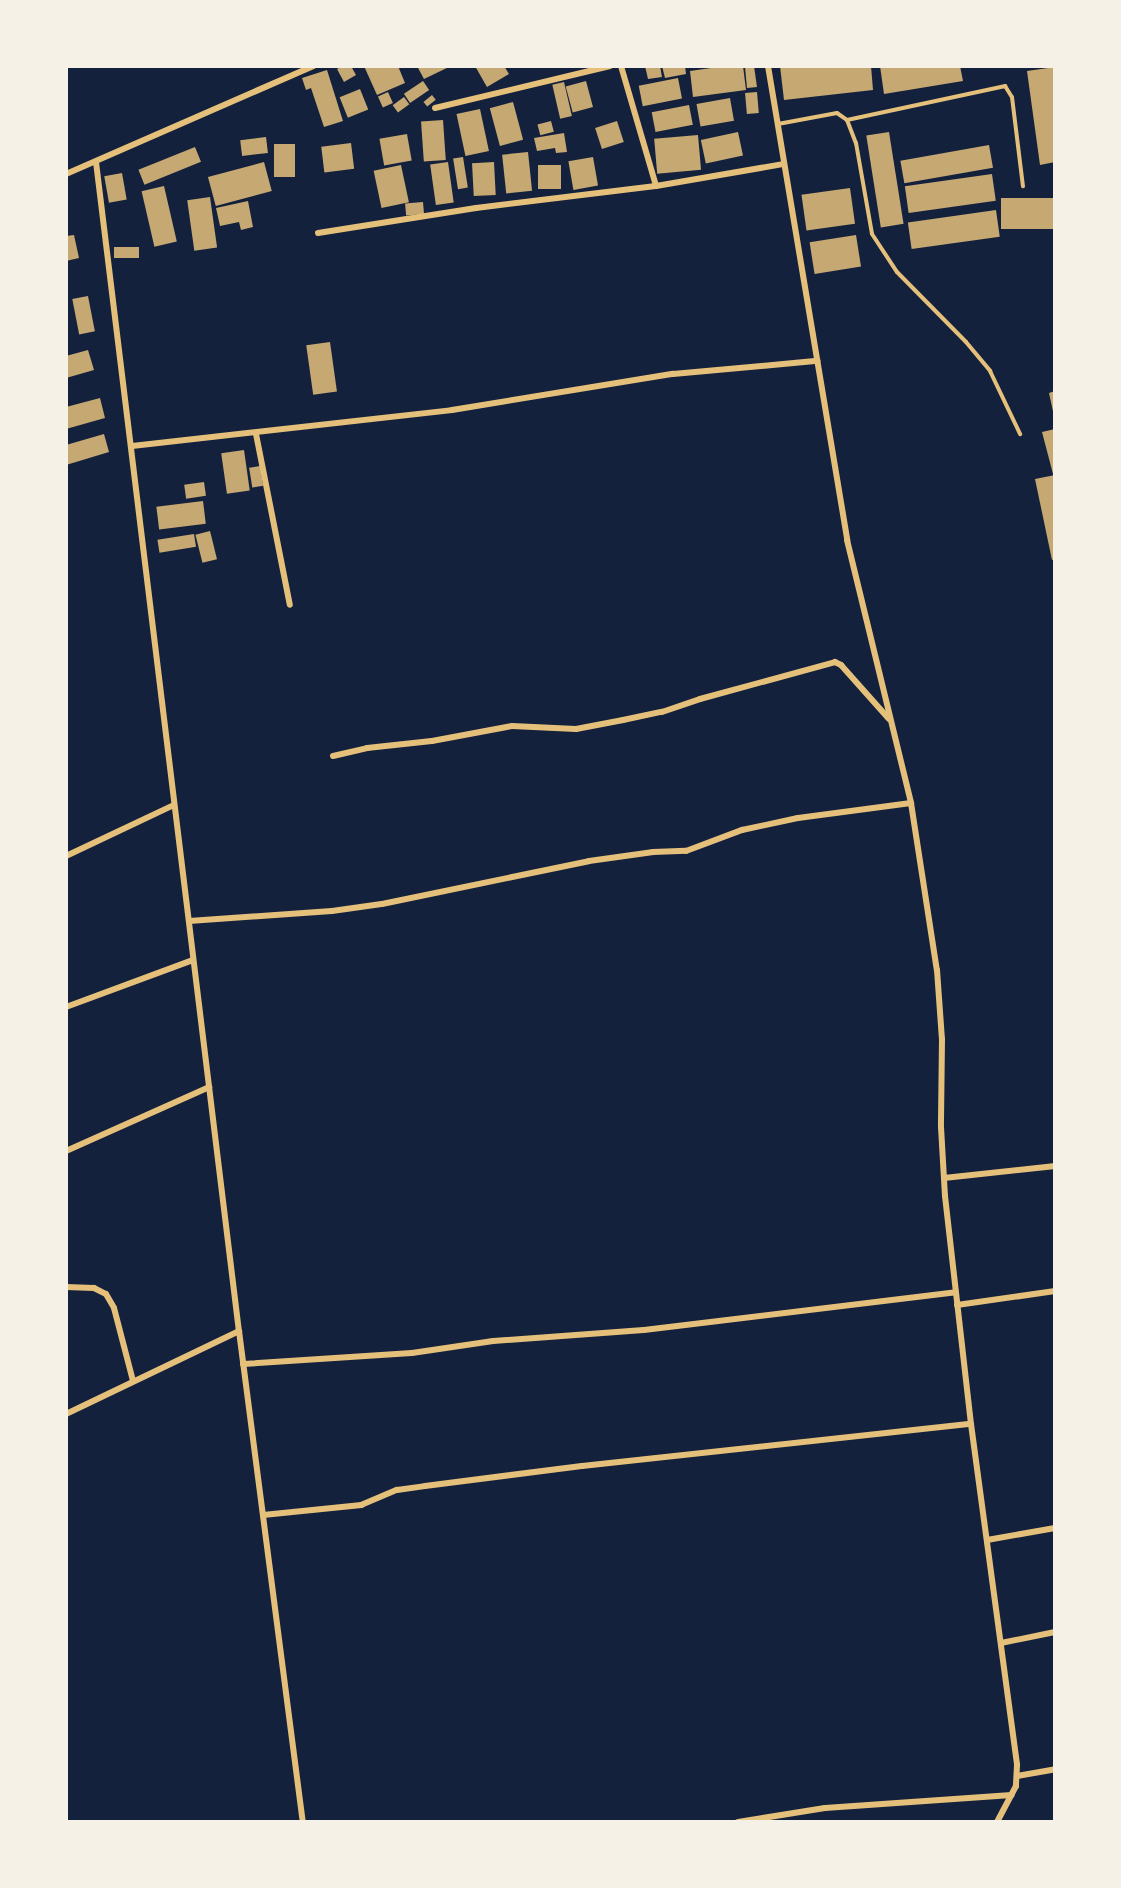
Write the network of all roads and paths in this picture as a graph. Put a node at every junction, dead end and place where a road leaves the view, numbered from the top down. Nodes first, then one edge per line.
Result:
1 (313, 66) edge
2 (610, 66) edge
3 (621, 66) edge
4 (768, 66) edge
5 (435, 108) dead end
6 (847, 120) junction
7 (777, 124) junction
8 (96, 162) junction
9 (784, 164) junction
10 (66, 174) edge
11 (656, 186) junction
12 (1023, 186) dead end
13 (318, 233) dead end
14 (817, 361) junction
15 (256, 434) junction
16 (1020, 434) dead end
17 (132, 446) junction
18 (290, 605) dead end
19 (891, 722) junction
20 (333, 756) dead end
21 (911, 803) junction
22 (174, 805) junction
23 (66, 856) edge
24 (189, 921) junction
25 (193, 960) junction
26 (66, 1007) edge
27 (209, 1087) junction
28 (66, 1151) edge
29 (1055, 1166) edge
30 (944, 1178) junction
31 (66, 1287) edge
32 (956, 1292) junction
33 (1055, 1292) edge
34 (957, 1305) junction
35 (239, 1331) junction
36 (243, 1364) junction
37 (134, 1381) junction
38 (66, 1414) edge
39 (971, 1424) junction
40 (263, 1515) junction
41 (1055, 1528) edge
42 (987, 1540) junction
43 (1055, 1632) edge
44 (1001, 1643) junction
45 (1055, 1769) edge
46 (1017, 1776) junction
47 (1012, 1795) junction
48 (303, 1822) edge
49 (738, 1822) edge
50 (996, 1822) edge

1 - 8 street
2 - 5 street
3 - 11 street
4 - 7 street
6 - 7 lane
6 - 12 lane
6 - 16 lane
7 - 9 street
8 - 10 street
8 - 17 street
9 - 11 street
9 - 14 street
11 - 13 street
14 - 15 street
14 - 19 street
15 - 17 street
15 - 18 street
17 - 22 street
19 - 20 street
19 - 21 street
21 - 24 street
21 - 30 street
22 - 23 street
22 - 24 street
24 - 25 street
25 - 26 street
25 - 27 street
27 - 28 street
27 - 35 street
29 - 30 street
30 - 32 street
31 - 37 street
32 - 34 street
32 - 36 street
33 - 34 street
34 - 39 street
35 - 36 street
35 - 37 street
36 - 40 street
37 - 38 street
39 - 40 street
39 - 42 street
40 - 48 street
41 - 42 street
42 - 44 street
43 - 44 street
44 - 46 street
45 - 46 street
46 - 47 street
47 - 49 street
47 - 50 street

